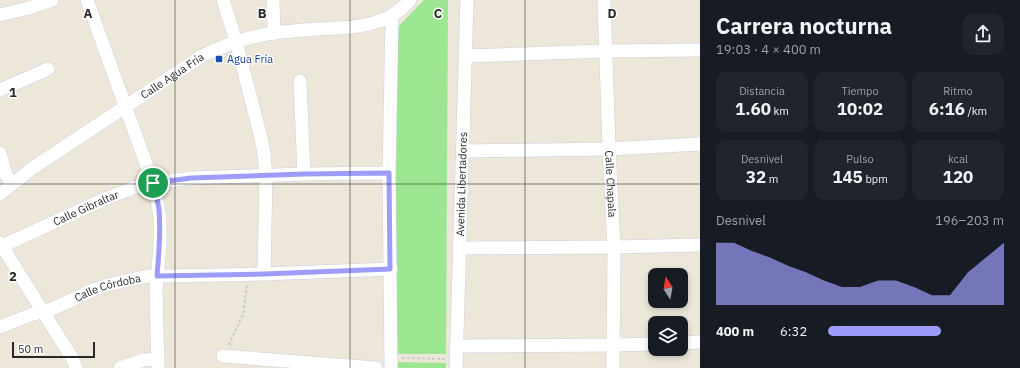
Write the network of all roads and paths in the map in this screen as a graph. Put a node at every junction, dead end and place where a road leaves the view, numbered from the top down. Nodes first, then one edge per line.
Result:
1 (52, 0) edge
2 (87, 0) edge
3 (223, 0) edge
4 (273, 0) edge
5 (410, 0) edge
6 (467, 0) edge
7 (604, 0) edge
8 (0, 15) edge
9 (392, 15) junction
10 (274, 33) junction
11 (236, 41) junction
12 (700, 50) edge
13 (605, 51) junction
14 (465, 56) junction
15 (48, 69) dead end
16 (300, 81) dead end
17 (0, 90) edge
18 (125, 107) junction
19 (700, 144) edge
20 (609, 149) junction
21 (462, 151) junction
22 (0, 153) edge
23 (389, 173) junction
24 (304, 174) junction
25 (266, 176) junction
26 (153, 183) junction
27 (13, 184) junction
28 (0, 194) edge
29 (1, 244) edge
30 (700, 245) edge
31 (614, 247) junction
32 (460, 248) junction
33 (390, 269) junction
34 (249, 274) junction
35 (264, 274) junction
36 (157, 276) junction
37 (42, 312) junction
38 (0, 327) edge
39 (700, 342) edge
40 (688, 343) edge
41 (648, 344) edge
42 (614, 345) junction
43 (457, 346) junction
44 (223, 356) joint
45 (158, 363) edge
46 (391, 363) edge
47 (456, 364) edge
48 (76, 368) edge
49 (120, 368) edge
50 (376, 368) edge
51 (614, 368) edge

1 - 8 street
2 - 18 street
3 - 11 street
4 - 10 street
5 - 9 street, Calle Agua Fría
6 - 14 street, Avenida Libertadores
7 - 13 street, Calle Chapala
9 - 10 street, Calle Agua Fría
9 - 23 street
10 - 11 street, Calle Agua Fría
11 - 18 street, Calle Agua Fría
11 - 25 street
12 - 13 street
13 - 14 street
13 - 20 street, Calle Chapala
14 - 21 street, Avenida Libertadores
15 - 17 street
16 - 24 street
18 - 26 street
18 - 27 street, Calle Agua Fría
19 - 20 street
20 - 21 street
20 - 31 street, Calle Chapala
21 - 32 street, Avenida Libertadores
22 - 27 street
23 - 24 street, Calle Gibraltar
23 - 33 street
24 - 25 street, Calle Gibraltar
25 - 26 street, Calle Gibraltar
25 - 35 street
26 - 29 street, Calle Gibraltar
26 - 36 street
27 - 28 street, Calle Agua Fría
29 - 37 street
30 - 31 street
31 - 32 street
31 - 42 street, Calle Chapala
32 - 43 street, Avenida Libertadores
33 - 35 street, Calle Córdoba
33 - 46 street
34 - 35 street, Calle Córdoba
34 - 36 street, Calle Córdoba
34 - 44 path
36 - 37 street, Calle Córdoba
36 - 45 street
37 - 38 street, Calle Córdoba
37 - 48 street
39 - 40 street
41 - 42 street
42 - 43 street
42 - 51 street, Calle Chapala
43 - 47 street, Avenida Libertadores
44 - 50 street
45 - 49 street
46 - 47 path

